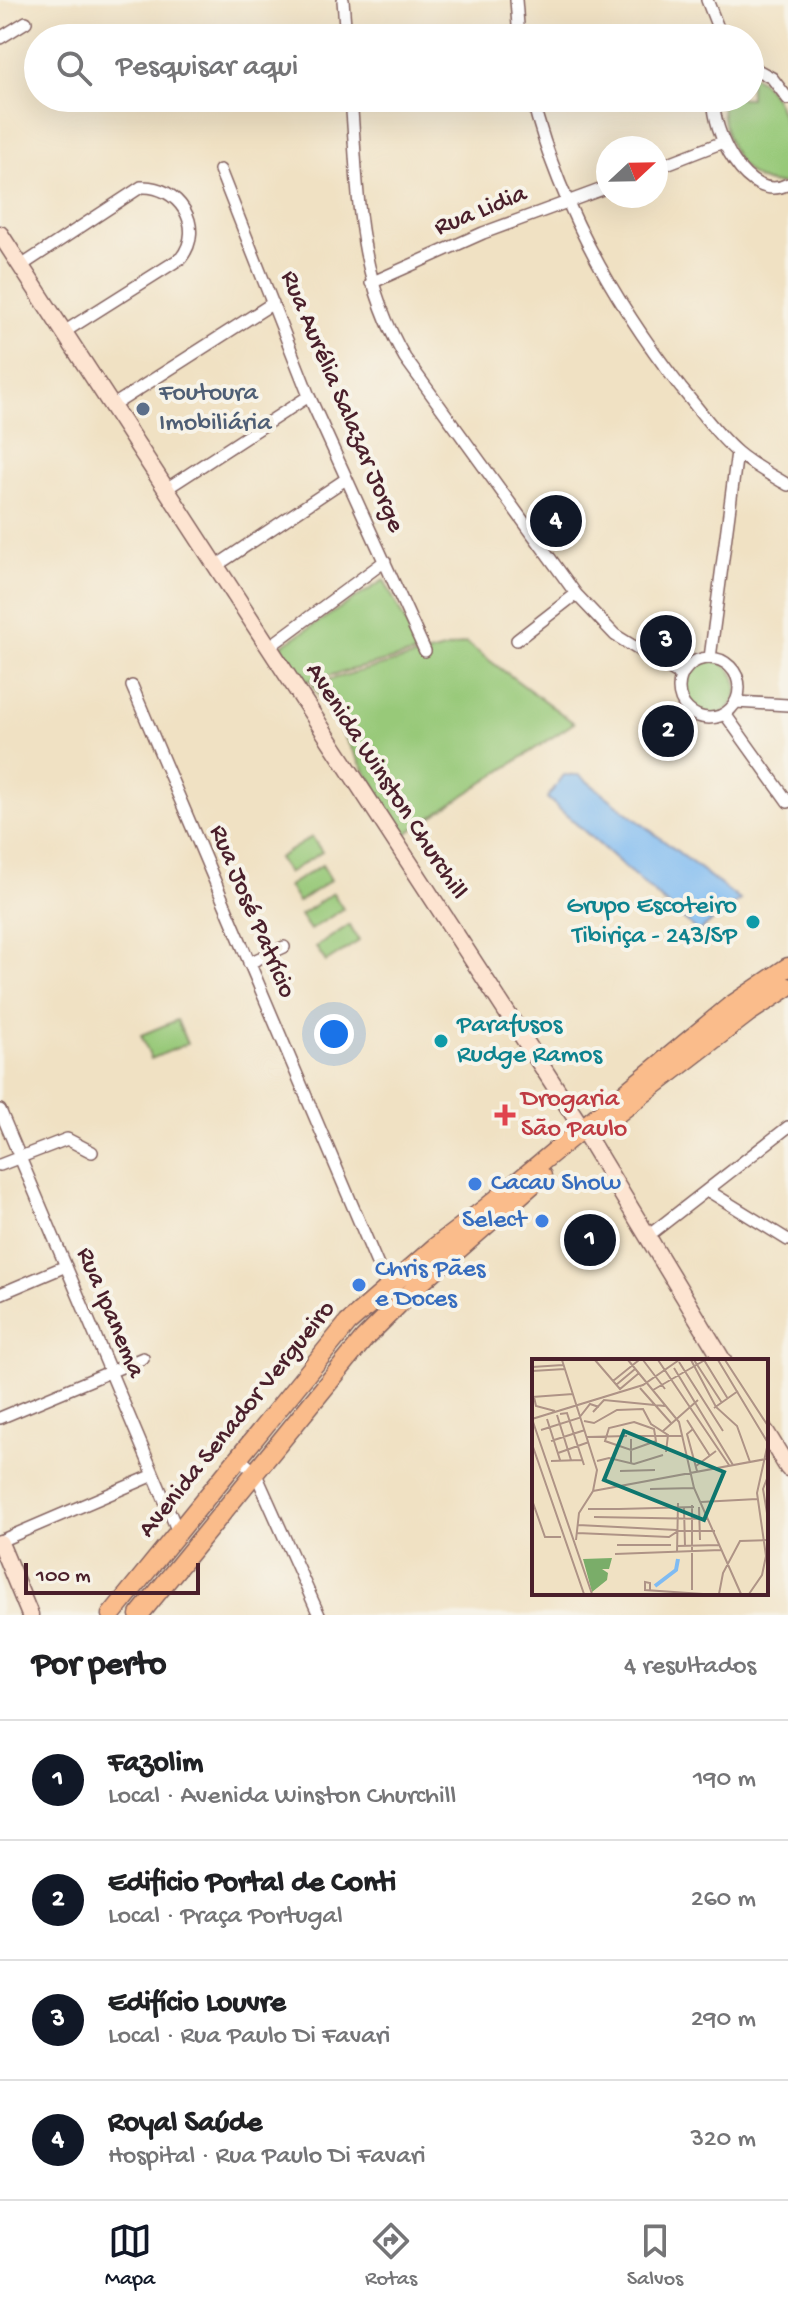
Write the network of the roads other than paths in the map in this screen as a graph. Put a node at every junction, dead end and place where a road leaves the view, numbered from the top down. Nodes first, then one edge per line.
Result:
1 (343, 0) edge
2 (516, 0) edge
3 (707, 0) edge
4 (26, 22) dead end
5 (345, 24) edge
6 (518, 24) edge
7 (716, 24) edge
8 (0, 38) edge
9 (764, 74) edge
10 (788, 99) edge
11 (352, 112) edge
12 (537, 112) edge
13 (715, 112) edge
14 (723, 142) junction
15 (668, 163) edge
16 (220, 170) dead end
17 (787, 188) edge
18 (596, 192) edge
19 (569, 202) junction
20 (0, 234) edge
21 (21, 266) junction
22 (371, 283) junction
23 (273, 303) junction
24 (64, 332) junction
25 (309, 396) junction
26 (112, 406) junction
27 (737, 452) junction
28 (346, 479) junction
29 (788, 485) edge
30 (166, 489) junction
31 (385, 561) junction
32 (216, 566) junction
33 (576, 594) junction
34 (517, 640) dead end
35 (269, 647) junction
36 (425, 651) dead end
37 (710, 658) junction
38 (681, 676) junction
39 (132, 686) dead end
40 (736, 702) junction
41 (788, 705) edge
42 (725, 714) junction
43 (788, 802) edge
44 (284, 947) dead end
45 (249, 963) junction
46 (788, 967) edge
47 (788, 987) edge
48 (0, 1110) edge
49 (788, 1127) edge
50 (585, 1133) junction
51 (92, 1152) dead end
52 (20, 1157) junction
53 (0, 1165) edge
54 (707, 1190) junction
55 (648, 1236) junction
56 (788, 1240) edge
57 (66, 1266) junction
58 (387, 1287) junction
59 (0, 1294) edge
60 (143, 1358) dead end
61 (722, 1359) edge
62 (110, 1372) junction
63 (0, 1418) edge
64 (768, 1435) edge
65 (240, 1459) junction
66 (788, 1468) edge
67 (255, 1472) junction
68 (154, 1475) junction
69 (178, 1532) junction
70 (0, 1542) edge
71 (30, 1615) edge
72 (111, 1615) edge
73 (139, 1615) edge
74 (319, 1615) edge

1 - 5 street
2 - 6 street
3 - 7 street
4 - 8 street
9 - 10 street
11 - 22 street
12 - 19 street
13 - 14 street
14 - 15 street
14 - 17 street
16 - 23 street, Rua Aurélia Salazar Jorge
18 - 19 street, Rua Lidia
19 - 22 street, Rua Lidia
19 - 27 street
20 - 21 main road, Avenida Winston Churchill
21 - 24 main road, Avenida Winston Churchill
21 - 24 street
22 - 33 street
23 - 25 street, Rua Aurélia Salazar Jorge
23 - 26 street
24 - 26 main road, Avenida Winston Churchill
25 - 28 street, Rua Aurélia Salazar Jorge
25 - 30 street
26 - 30 main road, Avenida Winston Churchill
27 - 29 street
27 - 37 street
28 - 31 street, Rua Aurélia Salazar Jorge
28 - 32 street
30 - 32 main road, Avenida Winston Churchill
31 - 35 street
31 - 36 street, Rua Aurélia Salazar Jorge
32 - 35 main road, Avenida Winston Churchill
33 - 34 street
33 - 38 street
35 - 50 main road, Avenida Winston Churchill
37 - 38 street
37 - 40 street
38 - 42 street
39 - 45 street, Rua José Patrício
40 - 41 street
40 - 42 street
42 - 43 street
44 - 45 street
45 - 58 street, Rua José Patrício
46 - 50 main road, Avenida Senador Vergueiro
47 - 50 main road, Avenida Senador Vergueiro
48 - 52 street, Rua Ipanema
49 - 54 street
50 - 55 main road, Avenida Winston Churchill
50 - 58 main road, Avenida Senador Vergueiro
50 - 67 main road, Avenida Senador Vergueiro
51 - 52 street
52 - 53 street
52 - 57 street, Rua Ipanema
54 - 55 street
54 - 56 street
55 - 61 main road, Avenida Winston Churchill
57 - 59 street
57 - 62 street, Rua Ipanema
58 - 65 main road, Avenida Senador Vergueiro
60 - 62 street
62 - 63 street
62 - 68 street, Rua Ipanema
64 - 66 main road
65 - 67 street
65 - 69 main road, Avenida Senador Vergueiro
67 - 73 main road, Avenida Senador Vergueiro
67 - 74 street
68 - 69 street, Rua Ipanema
68 - 70 street
69 - 72 main road, Avenida Senador Vergueiro
70 - 71 main road

